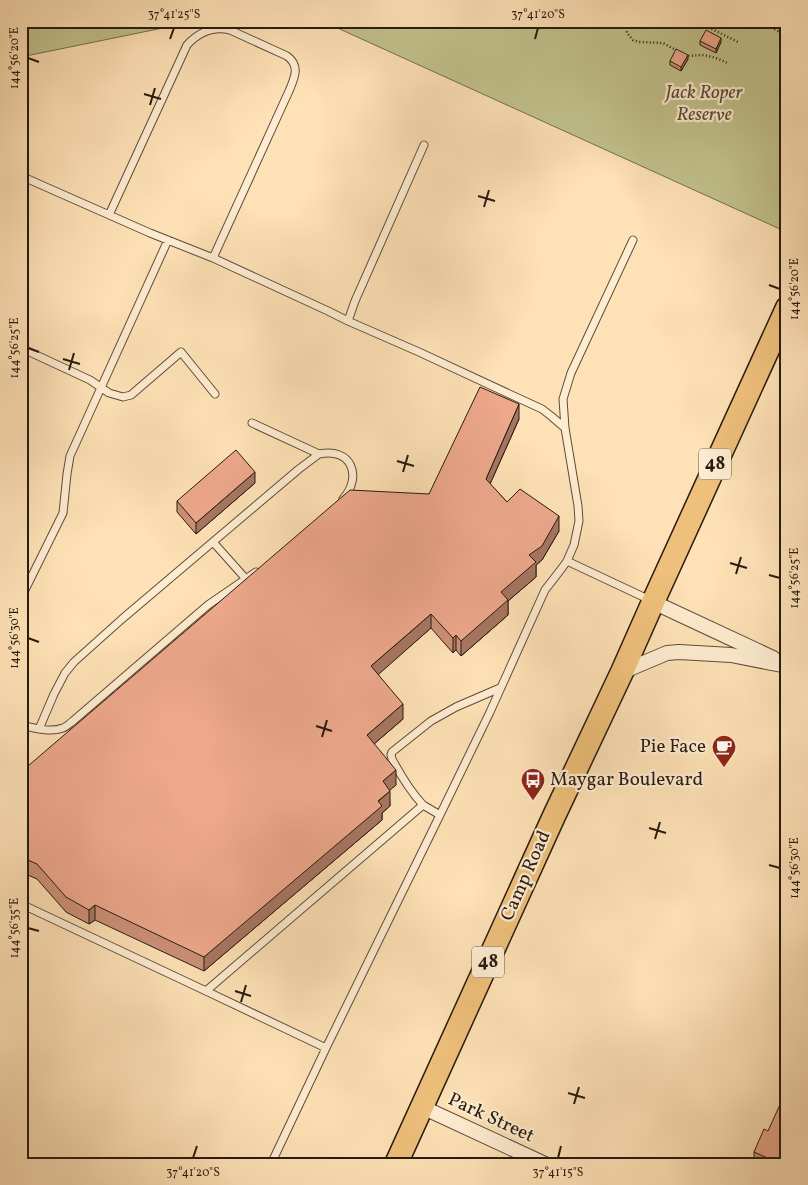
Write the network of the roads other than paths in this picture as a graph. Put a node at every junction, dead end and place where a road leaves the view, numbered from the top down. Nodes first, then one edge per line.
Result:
1 (424, 145) dead end
2 (21, 176) edge
3 (109, 215) junction
4 (168, 240) junction
5 (633, 240) dead end
6 (213, 258) junction
7 (787, 308) edge
8 (348, 321) junction
9 (21, 348) edge
10 (101, 387) junction
11 (215, 394) dead end
12 (252, 423) dead end
13 (565, 428) junction
14 (319, 454) junction
15 (339, 503) edge
16 (213, 542) junction
17 (567, 560) junction
18 (259, 570) edge
19 (246, 579) junction
20 (21, 598) edge
21 (653, 602) junction
22 (787, 666) edge
23 (622, 672) junction
24 (500, 688) junction
25 (21, 725) edge
26 (39, 729) junction
27 (423, 805) junction
28 (440, 815) junction
29 (21, 904) edge
30 (206, 991) junction
31 (326, 1048) junction
32 (422, 1107) junction
33 (270, 1164) edge
34 (396, 1164) edge
35 (545, 1164) edge

1 - 8 lane
2 - 3 lane
3 - 4 lane
3 - 6 lane
4 - 6 lane
4 - 10 lane
5 - 13 lane
6 - 8 lane
7 - 21 main road, Camp Road / 48
8 - 13 lane
9 - 10 lane
10 - 11 lane
10 - 20 lane
12 - 14 lane
13 - 17 lane
14 - 15 lane
14 - 16 lane
16 - 19 lane
16 - 26 lane
17 - 21 lane
17 - 24 lane
18 - 19 lane
19 - 26 lane
21 - 22 street
21 - 23 main road, Camp Road / 48
22 - 23 street
23 - 32 main road, Camp Road / 48
24 - 27 lane
24 - 28 lane
25 - 26 lane
27 - 28 lane
27 - 30 lane
28 - 31 lane
29 - 30 lane
30 - 31 lane
31 - 33 lane
32 - 34 main road, Camp Road / 48
32 - 35 street, Park Street

